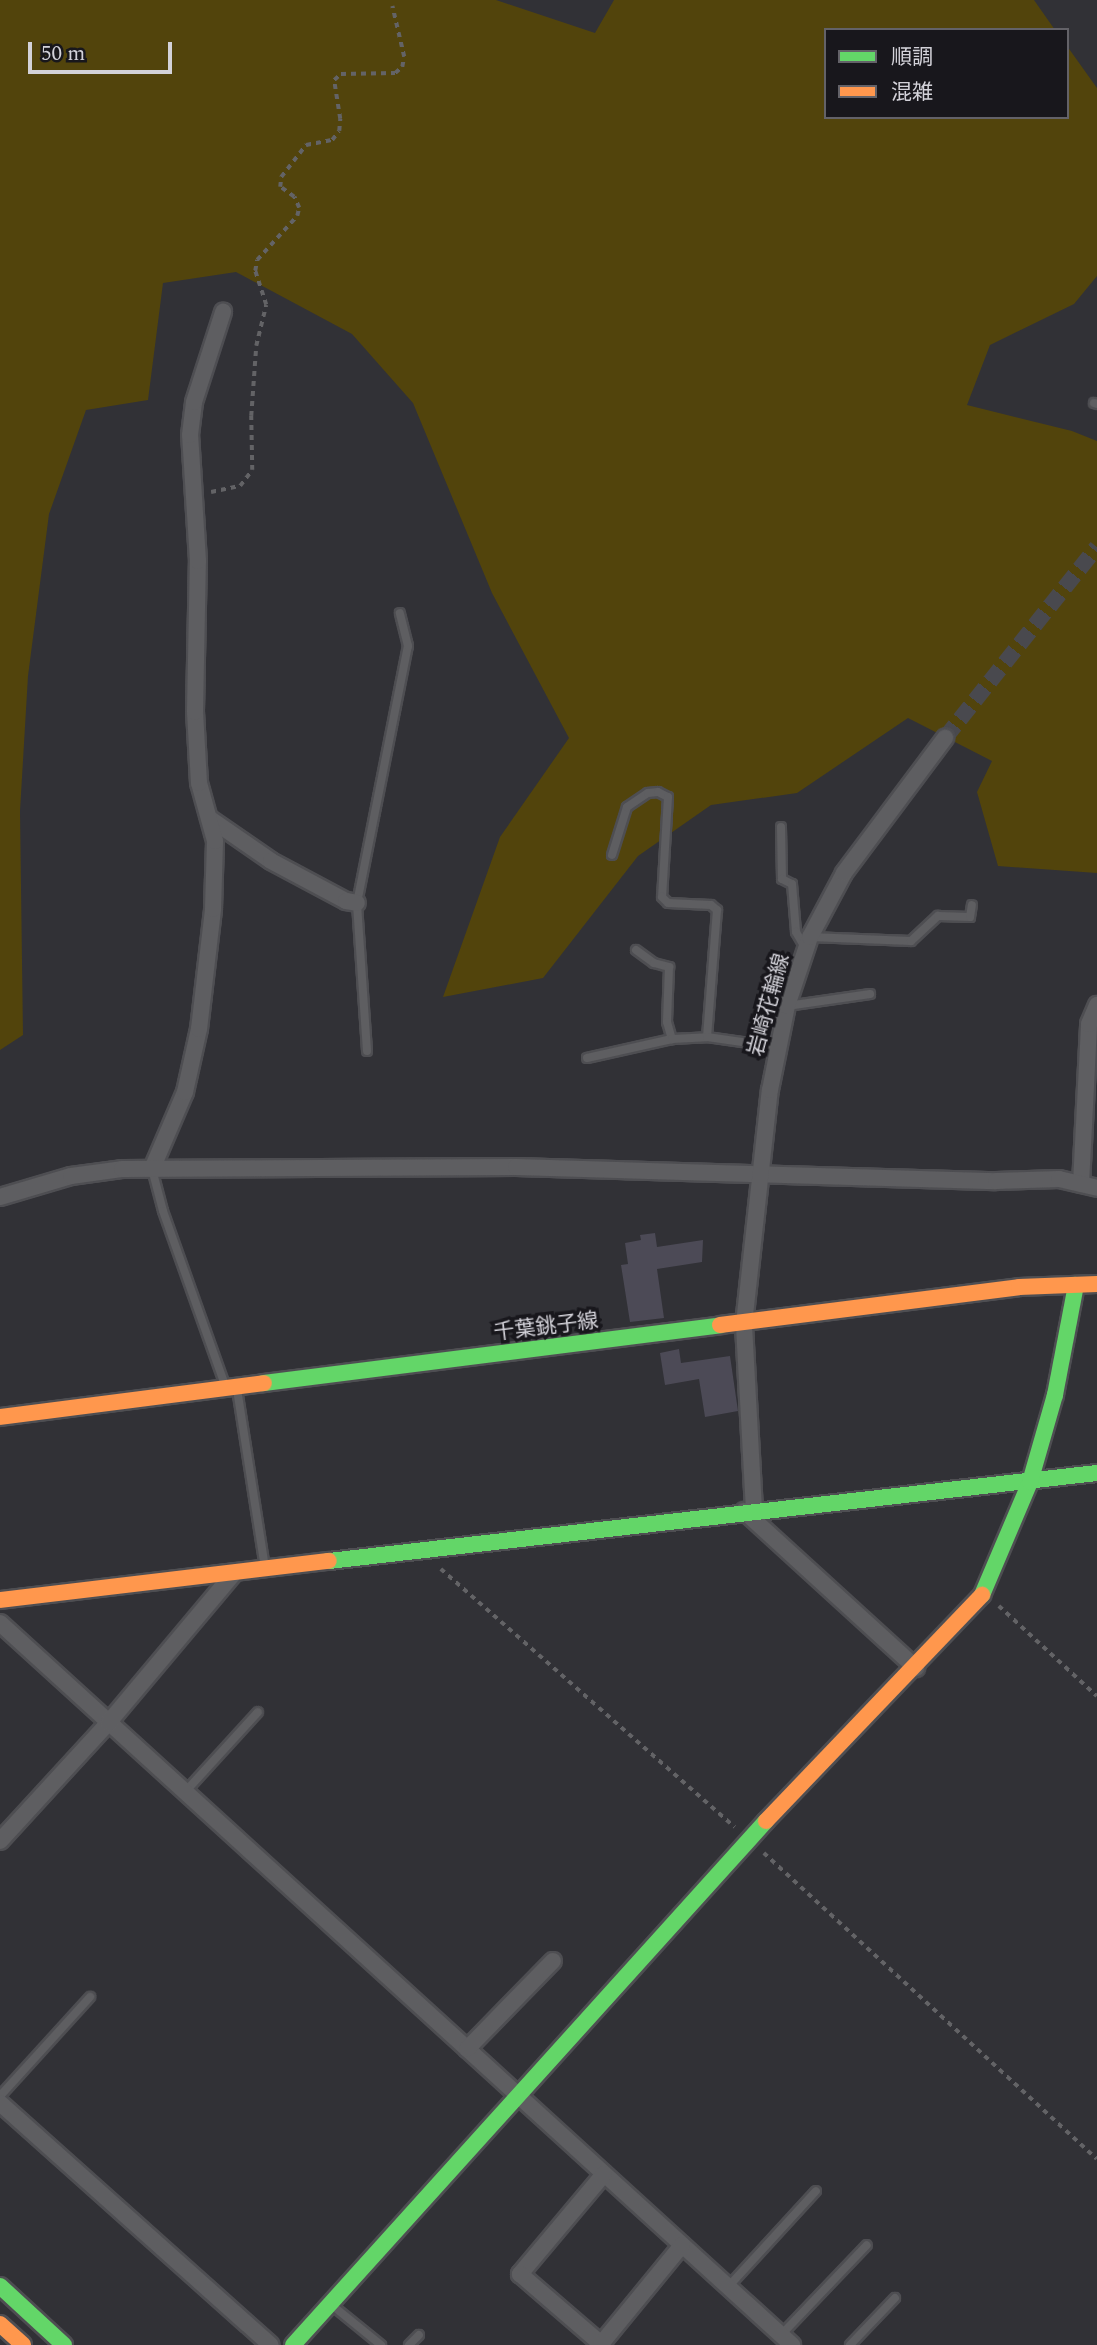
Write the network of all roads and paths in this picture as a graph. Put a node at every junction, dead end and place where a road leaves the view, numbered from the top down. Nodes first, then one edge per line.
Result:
1 (392, 6) dead end
2 (223, 312) dead end
3 (195, 495) junction
4 (400, 613) dead end
5 (945, 738) tunnel mouth
6 (209, 818) junction
7 (781, 827) dead end
8 (612, 855) dead end
9 (357, 903) junction
10 (972, 905) dead end
11 (808, 943) junction
12 (636, 950) dead end
13 (870, 995) dead end
14 (1097, 1005) edge
15 (787, 1006) junction
16 (707, 1037) junction
17 (672, 1039) junction
18 (778, 1047) junction
19 (366, 1051) dead end
20 (587, 1058) dead end
21 (152, 1169) junction
22 (761, 1175) junction
23 (1089, 1186) edge
24 (0, 1197) edge
25 (1097, 1284) edge
26 (1076, 1285) junction
27 (744, 1324) junction
28 (231, 1387) junction
29 (0, 1417) edge
30 (1097, 1473) edge
31 (1030, 1482) junction
32 (749, 1511) junction
33 (421, 1551) junction
34 (266, 1569) junction
35 (234, 1573) junction
36 (984, 1593) junction
37 (0, 1600) edge
38 (0, 1623) edge
39 (916, 1668) junction
40 (1097, 1696) edge
41 (258, 1712) dead end
42 (108, 1722) junction
43 (186, 1792) junction
44 (749, 1839) junction
45 (0, 1841) edge
46 (553, 1961) dead end
47 (90, 1997) dead end
48 (467, 2049) junction
49 (0, 2096) edge
50 (520, 2097) junction
51 (0, 2103) edge
52 (1097, 2159) edge
53 (604, 2174) junction
54 (816, 2191) dead end
55 (682, 2245) junction
56 (867, 2245) dead end
57 (0, 2286) edge
58 (729, 2287) junction
59 (895, 2298) dead end
60 (331, 2304) junction
61 (0, 2324) edge
62 (419, 2335) dead end
63 (786, 2340) edge
64 (23, 2345) edge
65 (64, 2345) edge
66 (271, 2345) edge
67 (293, 2345) edge
68 (381, 2345) edge
69 (409, 2345) edge
70 (850, 2345) edge

1 - 3 path
2 - 3 street
3 - 6 street
4 - 9 lane
5 - 11 street, 岩崎花輪線
6 - 9 street
6 - 21 street
7 - 11 lane
8 - 16 lane
9 - 19 lane
10 - 11 lane
11 - 15 street, 岩崎花輪線
12 - 17 lane
13 - 15 lane
14 - 23 street
15 - 18 street, 岩崎花輪線
16 - 17 lane
16 - 18 lane
17 - 20 lane
18 - 22 street, 岩崎花輪線
21 - 22 street
21 - 24 street
21 - 28 lane
22 - 23 street
22 - 27 street, 岩崎花輪線
25 - 26 main road, 千葉銚子線
26 - 27 main road, 千葉銚子線
26 - 31 main road
27 - 28 main road, 千葉銚子線
27 - 32 street, 岩崎花輪線
28 - 29 main road, 千葉銚子線
28 - 34 lane
30 - 31 main road
31 - 32 main road
31 - 36 main road
32 - 33 main road
32 - 39 street
33 - 34 main road
33 - 44 path
34 - 35 main road
35 - 37 main road
35 - 42 street
36 - 39 main road
36 - 40 path
38 - 42 street
39 - 44 main road
41 - 43 lane
42 - 43 street
42 - 45 street
43 - 48 street
44 - 50 main road
44 - 52 path
46 - 48 street
47 - 49 lane
48 - 50 street
50 - 53 street
50 - 60 main road
51 - 66 street
53 - 55 street
53 - 55 street
54 - 58 lane
55 - 58 street
56 - 63 lane
57 - 65 main road
58 - 63 street
59 - 70 lane
60 - 67 main road
60 - 68 lane
61 - 64 main road
62 - 69 lane

